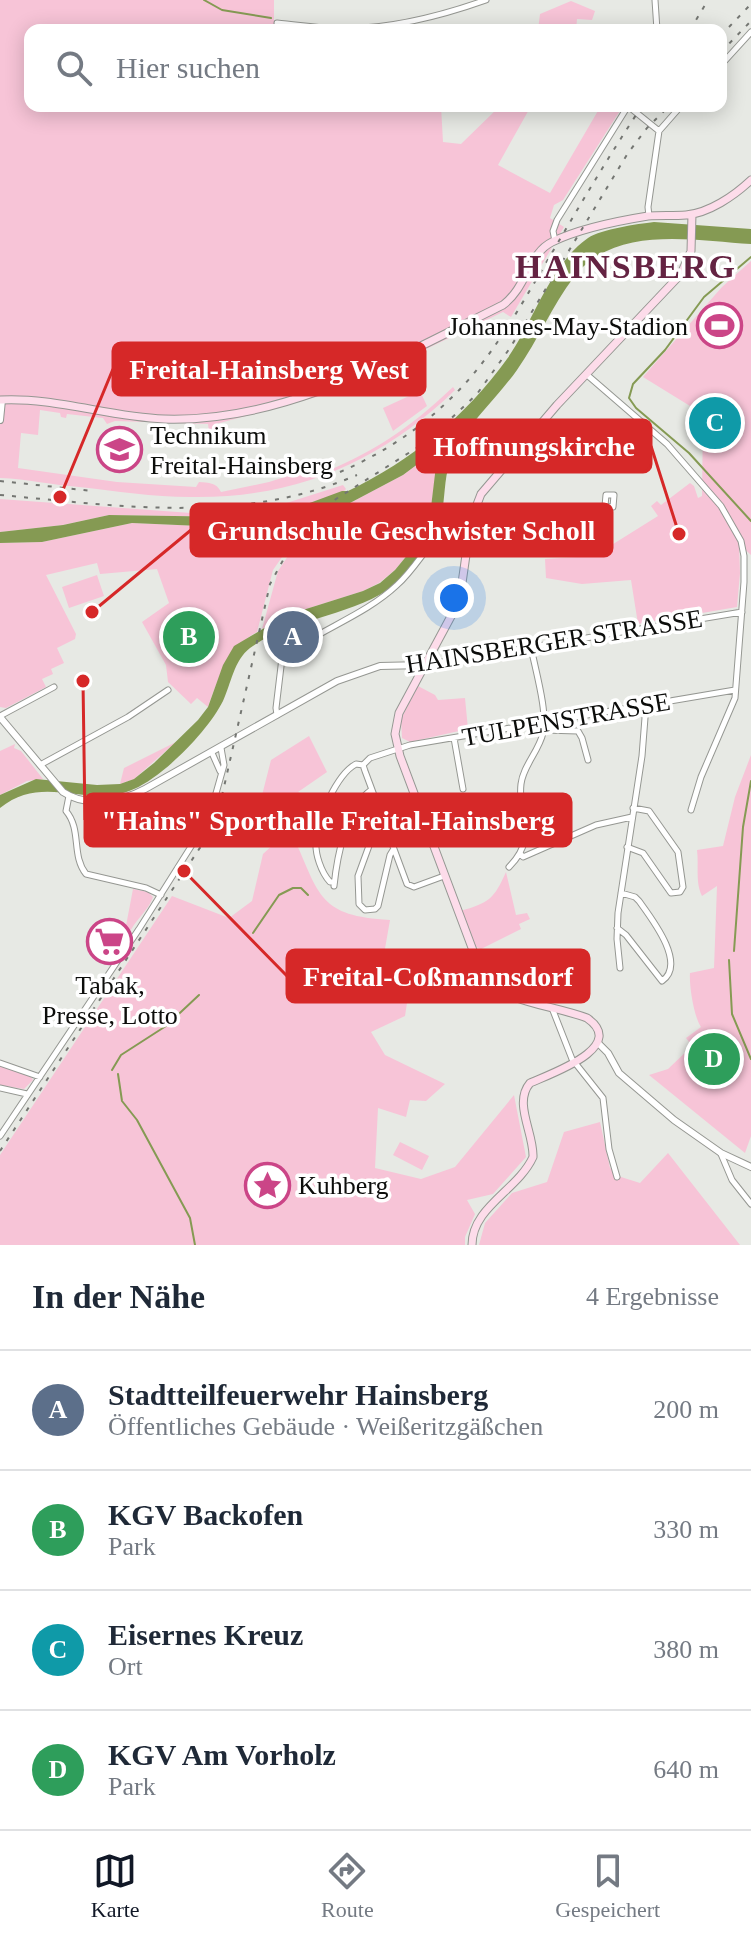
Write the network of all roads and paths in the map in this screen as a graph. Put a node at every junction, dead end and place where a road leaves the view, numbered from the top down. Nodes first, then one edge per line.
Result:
1 (486, 0) edge
2 (655, 0) edge
3 (277, 23) dead end
4 (288, 24) edge
5 (398, 24) edge
6 (657, 24) edge
7 (751, 32) edge
8 (727, 58) edge
9 (624, 112) edge
10 (635, 112) edge
11 (676, 112) edge
12 (659, 131) junction
13 (751, 180) edge
14 (692, 214) junction
15 (649, 216) junction
16 (555, 241) junction
17 (586, 374) junction
18 (1, 400) edge
19 (0, 420) edge
20 (605, 506) dead end
21 (472, 514) junction
22 (469, 530) junction
23 (742, 611) junction
24 (531, 647) junction
25 (423, 665) junction
26 (54, 687) dead end
27 (168, 690) dead end
28 (735, 690) junction
29 (646, 705) junction
30 (277, 715) junction
31 (0, 717) edge
32 (544, 722) junction
33 (544, 730) junction
34 (454, 738) junction
35 (221, 748) junction
36 (397, 748) junction
37 (212, 753) junction
38 (588, 760) dead end
39 (363, 765) junction
40 (39, 766) junction
41 (221, 776) junction
42 (463, 789) dead end
43 (371, 790) junction
44 (66, 794) junction
45 (126, 798) junction
46 (633, 808) junction
47 (691, 810) dead end
48 (632, 817) junction
49 (209, 818) junction
50 (382, 821) junction
51 (627, 847) junction
52 (394, 850) junction
53 (520, 853) junction
54 (509, 867) dead end
55 (444, 876) junction
56 (621, 893) junction
57 (161, 895) junction
58 (617, 928) junction
59 (620, 968) dead end
60 (552, 1007) junction
61 (598, 1043) junction
62 (574, 1062) junction
63 (0, 1063) edge
64 (40, 1077) junction
65 (0, 1088) edge
66 (27, 1094) junction
67 (0, 1136) edge
68 (721, 1153) junction
69 (751, 1167) edge
70 (617, 1177) dead end
71 (751, 1204) edge
72 (472, 1245) edge

1 - 5 street
2 - 6 street
3 - 4 street
7 - 8 street
9 - 16 street
10 - 12 street
11 - 12 street
12 - 15 street
13 - 14 main road
14 - 15 main road
14 - 17 main road
15 - 16 main road
16 - 18 main road
17 - 21 main road
17 - 23 street
18 - 19 street
20 - 22 street
21 - 22 main road
21 - 30 street
22 - 25 main road
23 - 24 street, HAINSBERGER STRASSE
23 - 28 street
24 - 25 street, HAINSBERGER STRASSE
24 - 32 street
25 - 30 street, HAINSBERGER STRASSE
25 - 36 main road
26 - 31 street
27 - 40 street
28 - 29 street, TULPENSTRASSE
28 - 47 street
29 - 32 street, TULPENSTRASSE
29 - 46 street
30 - 35 street, HAINSBERGER STRASSE
31 - 40 street
32 - 33 street
32 - 34 street, TULPENSTRASSE
33 - 38 street
33 - 53 street
34 - 36 street, TULPENSTRASSE
34 - 42 street
35 - 37 street
35 - 41 street
36 - 39 street, TULPENSTRASSE
36 - 55 main road
37 - 41 street
37 - 45 street
39 - 43 street
39 - 43 street, TULPENSTRASSE
40 - 44 street
41 - 49 street
43 - 50 street
44 - 45 street
44 - 57 street
45 - 49 street
46 - 48 street
46 - 51 street
48 - 51 street
48 - 53 street
49 - 57 street
50 - 52 street
50 - 52 street
51 - 56 street
52 - 55 street
53 - 54 street
55 - 60 main road
56 - 58 street
56 - 58 street
57 - 64 street
58 - 59 street
60 - 61 main road
60 - 62 street
61 - 62 main road
61 - 68 street
62 - 70 street
62 - 72 main road
63 - 64 street
64 - 66 street
65 - 66 street
66 - 67 street
68 - 69 street
68 - 71 street

